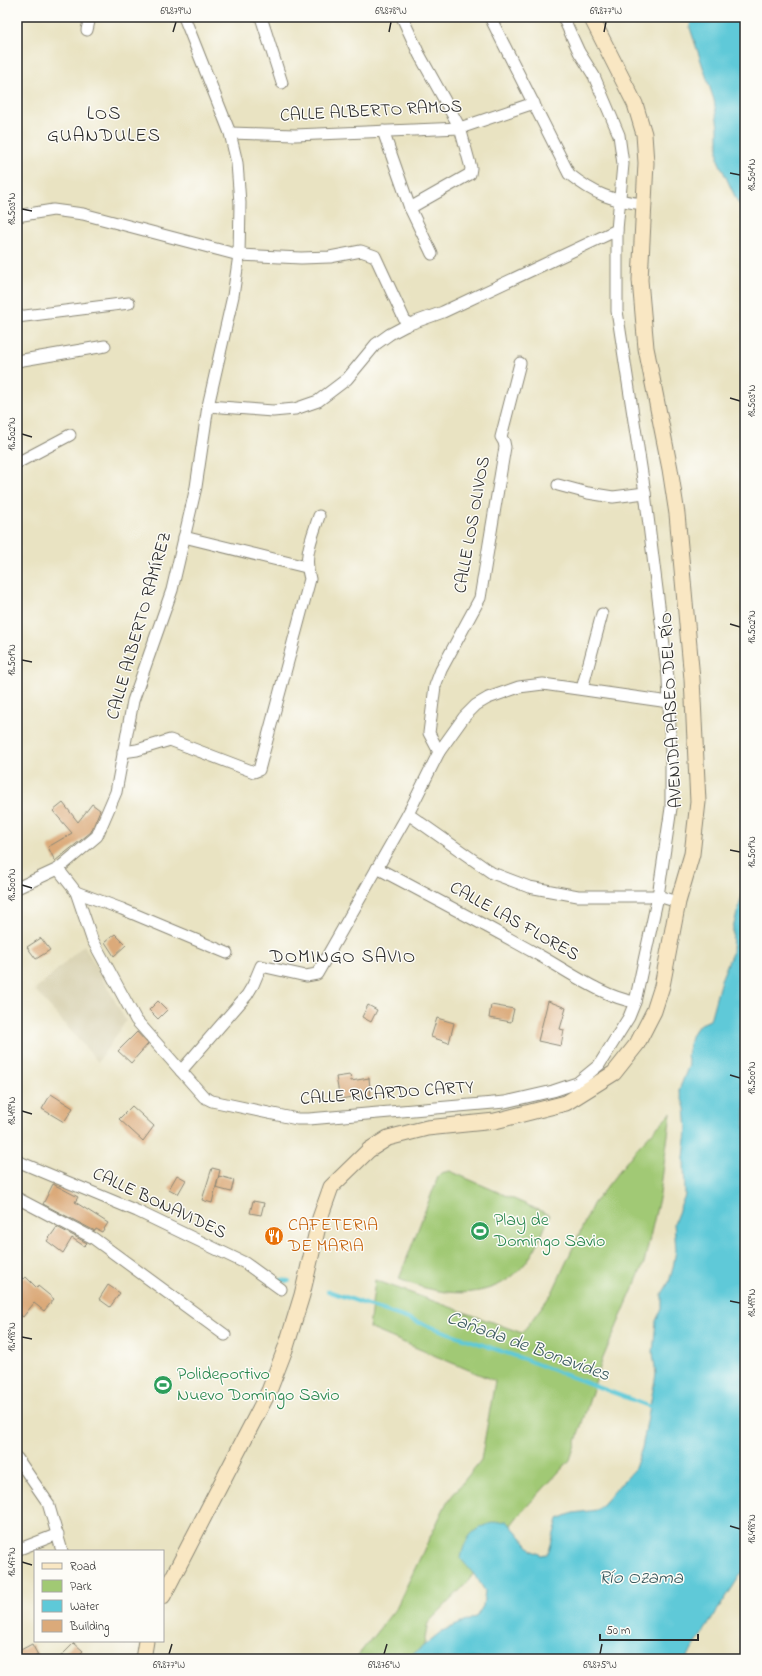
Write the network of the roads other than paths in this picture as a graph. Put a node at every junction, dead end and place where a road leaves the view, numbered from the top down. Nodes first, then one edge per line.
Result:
1 (90, 17) edge
2 (184, 17) edge
3 (262, 17) edge
4 (402, 17) edge
5 (490, 17) edge
6 (563, 17) edge
7 (591, 17) edge
8 (87, 30) dead end
9 (282, 83) dead end
10 (534, 103) junction
11 (460, 128) junction
12 (383, 131) junction
13 (230, 133) junction
14 (620, 202) junction
15 (644, 204) junction
16 (410, 208) junction
17 (17, 216) edge
18 (617, 230) junction
19 (432, 254) dead end
20 (239, 255) junction
21 (129, 303) dead end
22 (17, 317) edge
23 (407, 325) junction
24 (105, 346) dead end
25 (17, 361) edge
26 (520, 363) dead end
27 (208, 406) junction
28 (70, 435) dead end
29 (17, 463) edge
30 (558, 485) dead end
31 (645, 493) junction
32 (319, 516) dead end
33 (184, 537) junction
34 (306, 567) junction
35 (602, 614) dead end
36 (582, 689) junction
37 (669, 702) junction
38 (123, 752) junction
39 (439, 752) junction
40 (408, 814) junction
41 (377, 868) junction
42 (58, 869) junction
43 (17, 888) edge
44 (76, 892) junction
45 (658, 896) junction
46 (678, 902) junction
47 (227, 953) dead end
48 (635, 1002) junction
49 (181, 1071) junction
50 (17, 1162) edge
51 (17, 1198) edge
52 (281, 1289) dead end
53 (225, 1335) dead end
54 (17, 1458) edge
55 (58, 1534) junction
56 (17, 1550) edge
57 (62, 1550) edge
58 (164, 1594) edge
59 (146, 1642) edge
60 (143, 1659) edge

1 - 8 street
2 - 13 street, CALLE ALBERTO RAMÍREZ
3 - 9 street
4 - 11 street
5 - 10 street
6 - 14 street, AVENIDA PASEO DEL RÍO
7 - 15 street, AVENIDA PASEO DEL RÍO
10 - 11 street, CALLE ALBERTO RAMOS
10 - 14 street
11 - 12 street, CALLE ALBERTO RAMOS
11 - 16 street
12 - 13 street, CALLE ALBERTO RAMOS
12 - 16 street
13 - 20 street, CALLE ALBERTO RAMÍREZ
14 - 15 street
14 - 18 street, AVENIDA PASEO DEL RÍO
15 - 46 street, AVENIDA PASEO DEL RÍO
16 - 19 street
17 - 20 street
18 - 23 street
18 - 31 street, AVENIDA PASEO DEL RÍO
20 - 23 street
20 - 27 street, CALLE ALBERTO RAMÍREZ
21 - 22 street
23 - 27 street
24 - 25 street
26 - 39 street, CALLE LOS OLIVOS
27 - 33 street, CALLE ALBERTO RAMÍREZ
28 - 29 street
30 - 31 street
31 - 37 street, AVENIDA PASEO DEL RÍO
32 - 34 street
33 - 34 street
33 - 38 street, CALLE ALBERTO RAMÍREZ
34 - 38 street
35 - 36 street
36 - 37 street
36 - 39 street
37 - 45 street, AVENIDA PASEO DEL RÍO
38 - 42 street, CALLE ALBERTO RAMÍREZ
39 - 40 street
40 - 41 street
40 - 45 street
41 - 48 street, CALLE LAS FLORES
41 - 49 street
42 - 43 street, CALLE ALBERTO RAMÍREZ
42 - 44 street, CALLE RICARDO CARTY
44 - 47 street
44 - 49 street, CALLE RICARDO CARTY
45 - 46 street
45 - 48 street, AVENIDA PASEO DEL RÍO
46 - 58 street, AVENIDA PASEO DEL RÍO
48 - 49 street, CALLE RICARDO CARTY
50 - 52 street, CALLE BONAVIDES
51 - 53 street
54 - 55 street
55 - 56 street
55 - 57 street
59 - 60 street

